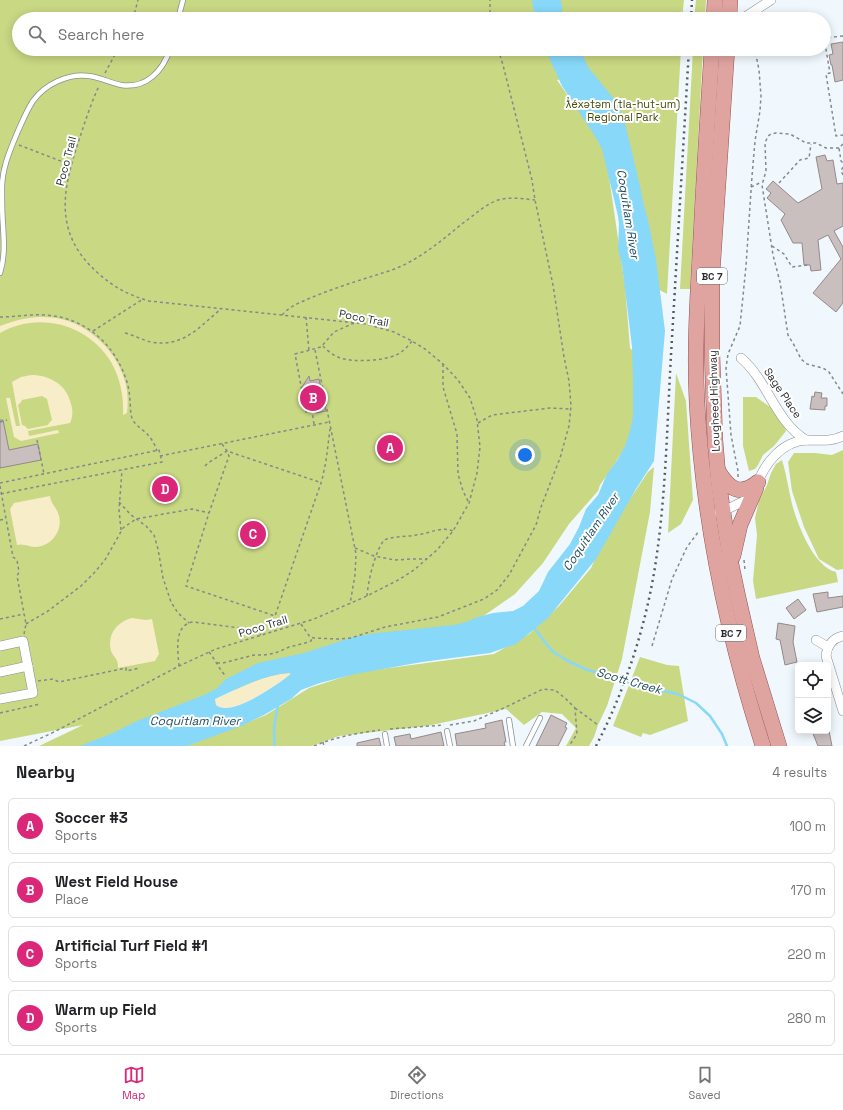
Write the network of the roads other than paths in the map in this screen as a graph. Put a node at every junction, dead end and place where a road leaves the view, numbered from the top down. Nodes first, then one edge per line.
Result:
1 (183, 0) edge
2 (715, 0) edge
3 (730, 0) edge
4 (771, 0) edge
5 (180, 12) edge
6 (714, 12) edge
7 (729, 12) edge
8 (753, 12) edge
9 (167, 56) edge
10 (712, 56) edge
11 (727, 56) edge
12 (0, 273) edge
13 (741, 358) dead end
14 (843, 436) edge
15 (806, 440) junction
16 (717, 471) junction
17 (757, 485) junction
18 (723, 511) junction
19 (708, 518) junction
20 (731, 564) junction
21 (843, 636) edge
22 (816, 640) dead end
23 (0, 646) edge
24 (828, 647) junction
25 (28, 666) junction
26 (0, 672) edge
27 (0, 700) edge
28 (843, 712) edge
29 (540, 718) dead end
30 (509, 720) dead end
31 (447, 731) dead end
32 (384, 734) dead end
33 (387, 746) edge
34 (450, 746) edge
35 (513, 746) edge
36 (526, 746) edge
37 (763, 746) edge
38 (779, 746) edge

1 - 5 lane
2 - 6 main road
3 - 7 main road
4 - 8 street
9 - 12 lane
10 - 19 main road, Lougheed Highway / BC 7
11 - 16 main road, Lougheed Highway / BC 7
13 - 15 street, Sage Place
14 - 15 street
15 - 17 street
16 - 17 main road
16 - 18 main road, Lougheed Highway / BC 7
17 - 18 street
17 - 20 main road
18 - 19 street
18 - 20 main road, Lougheed Highway / BC 7
19 - 37 main road, Lougheed Highway / BC 7
20 - 38 main road, Lougheed Highway / BC 7
21 - 24 street
22 - 24 street
23 - 25 street
24 - 28 street
25 - 26 street
25 - 27 street
29 - 36 lane
30 - 35 lane
31 - 34 lane
32 - 33 lane

